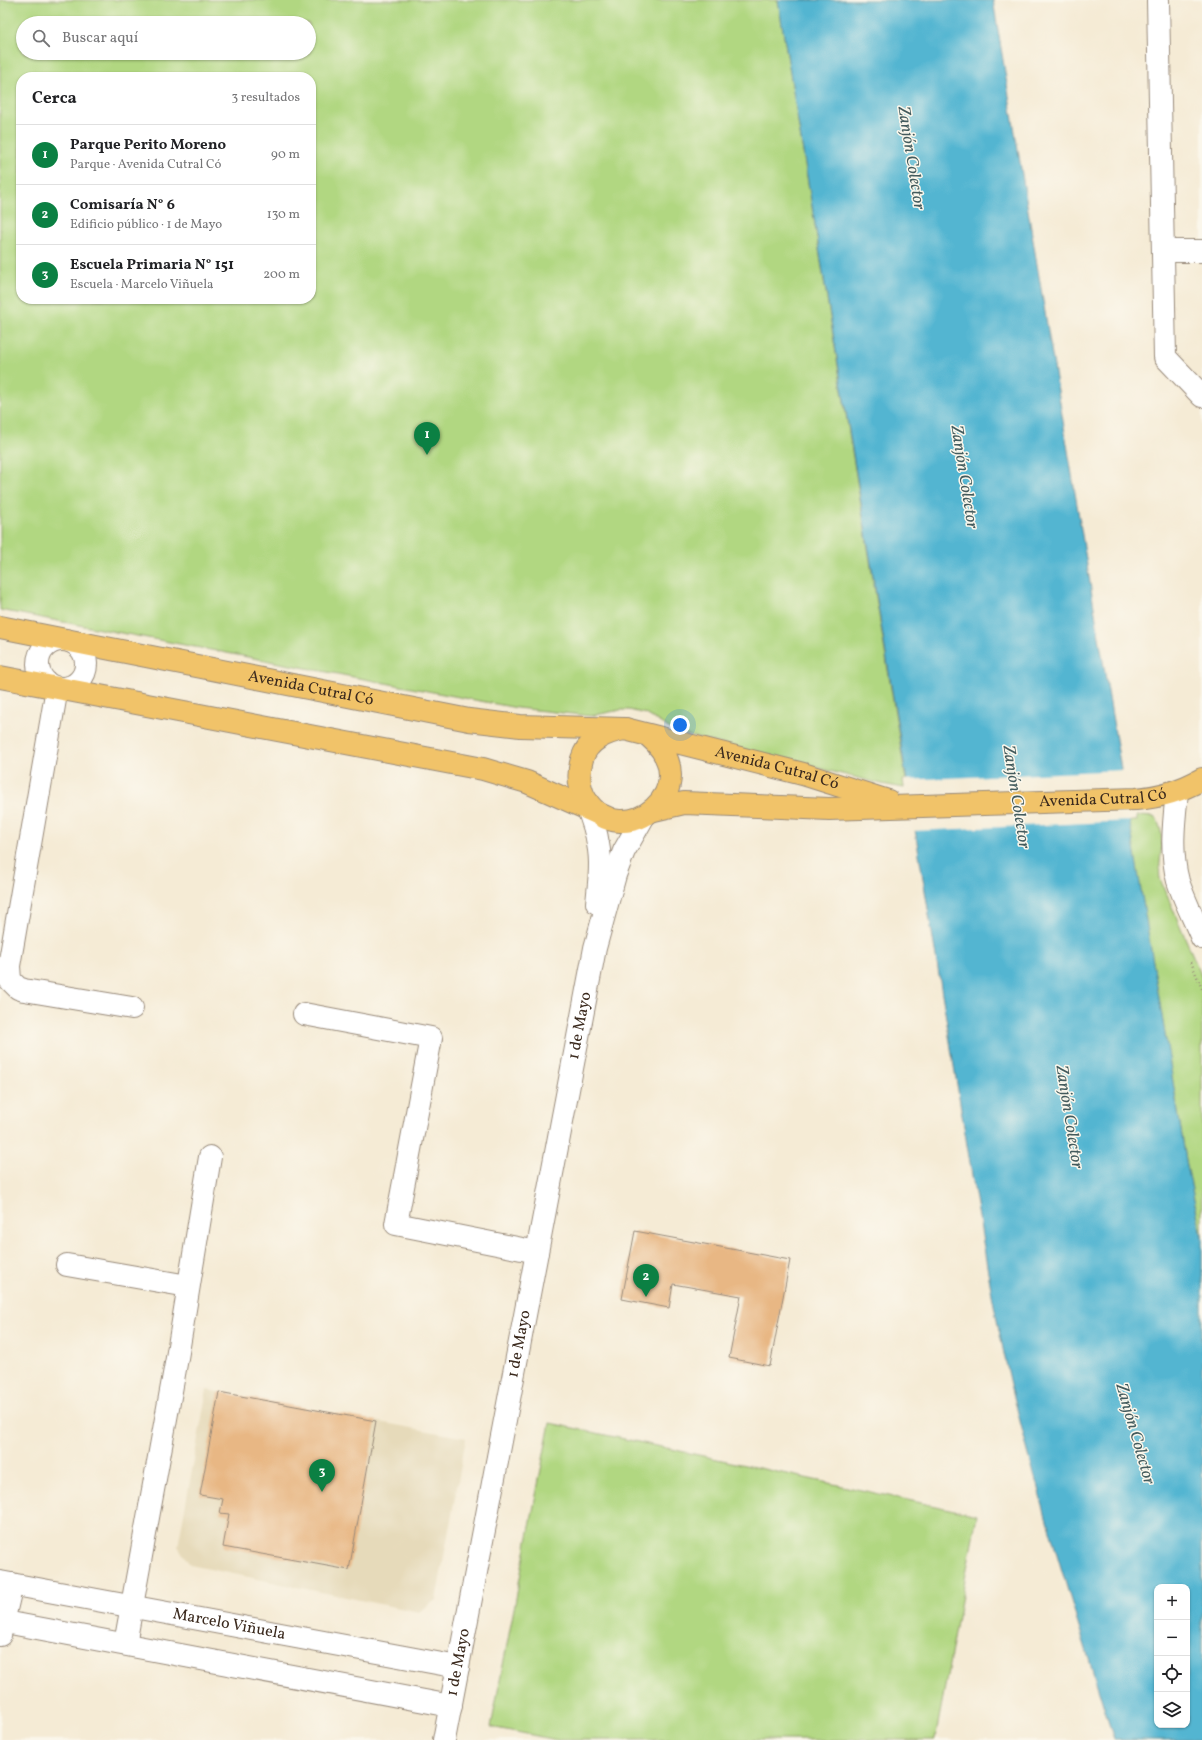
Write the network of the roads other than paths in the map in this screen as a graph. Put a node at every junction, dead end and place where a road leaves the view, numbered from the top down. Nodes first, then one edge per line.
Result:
1 (1158, 0) edge
2 (1163, 251) junction
3 (1202, 251) edge
4 (1202, 396) edge
5 (0, 627) edge
6 (66, 640) junction
7 (0, 677) edge
8 (57, 688) junction
9 (625, 729) junction
10 (649, 736) junction
11 (1202, 779) edge
12 (1177, 792) junction
13 (585, 801) junction
14 (905, 806) junction
15 (649, 813) junction
16 (1202, 938) edge
17 (594, 948) junction
18 (132, 1008) dead end
19 (304, 1014) dead end
20 (210, 1157) dead end
21 (537, 1252) junction
22 (68, 1265) dead end
23 (188, 1286) junction
24 (6, 1583) edge
25 (132, 1606) junction
26 (1, 1626) edge
27 (125, 1644) junction
28 (458, 1668) junction
29 (451, 1706) junction
30 (444, 1740) edge

1 - 2 street
2 - 3 street
2 - 4 street
5 - 6 main road, Avenida Cutral Có
6 - 8 street
6 - 8 street
6 - 9 main road, Avenida Cutral Có
7 - 8 main road, Avenida Cutral Có
8 - 13 main road, Avenida Cutral Có
8 - 18 street
9 - 10 main road, Avenida Cutral Có
9 - 13 main road, Avenida Cutral Có
10 - 14 main road, Avenida Cutral Có
10 - 15 main road, Avenida Cutral Có
11 - 12 main road, Avenida Cutral Có
12 - 14 main road, Avenida Cutral Có
12 - 16 street
13 - 15 main road, Avenida Cutral Có
13 - 17 street, 1 de Mayo
14 - 15 main road, Avenida Cutral Có
15 - 17 street, 1 de Mayo
17 - 21 street, 1 de Mayo
19 - 21 street
20 - 23 street
21 - 28 street, 1 de Mayo
22 - 23 street
23 - 25 street
24 - 25 street, Marcelo Viñuela
24 - 26 street
25 - 27 street
25 - 28 street, Marcelo Viñuela
26 - 27 street
27 - 29 street
28 - 29 street, 1 de Mayo
29 - 30 street, 1 de Mayo

